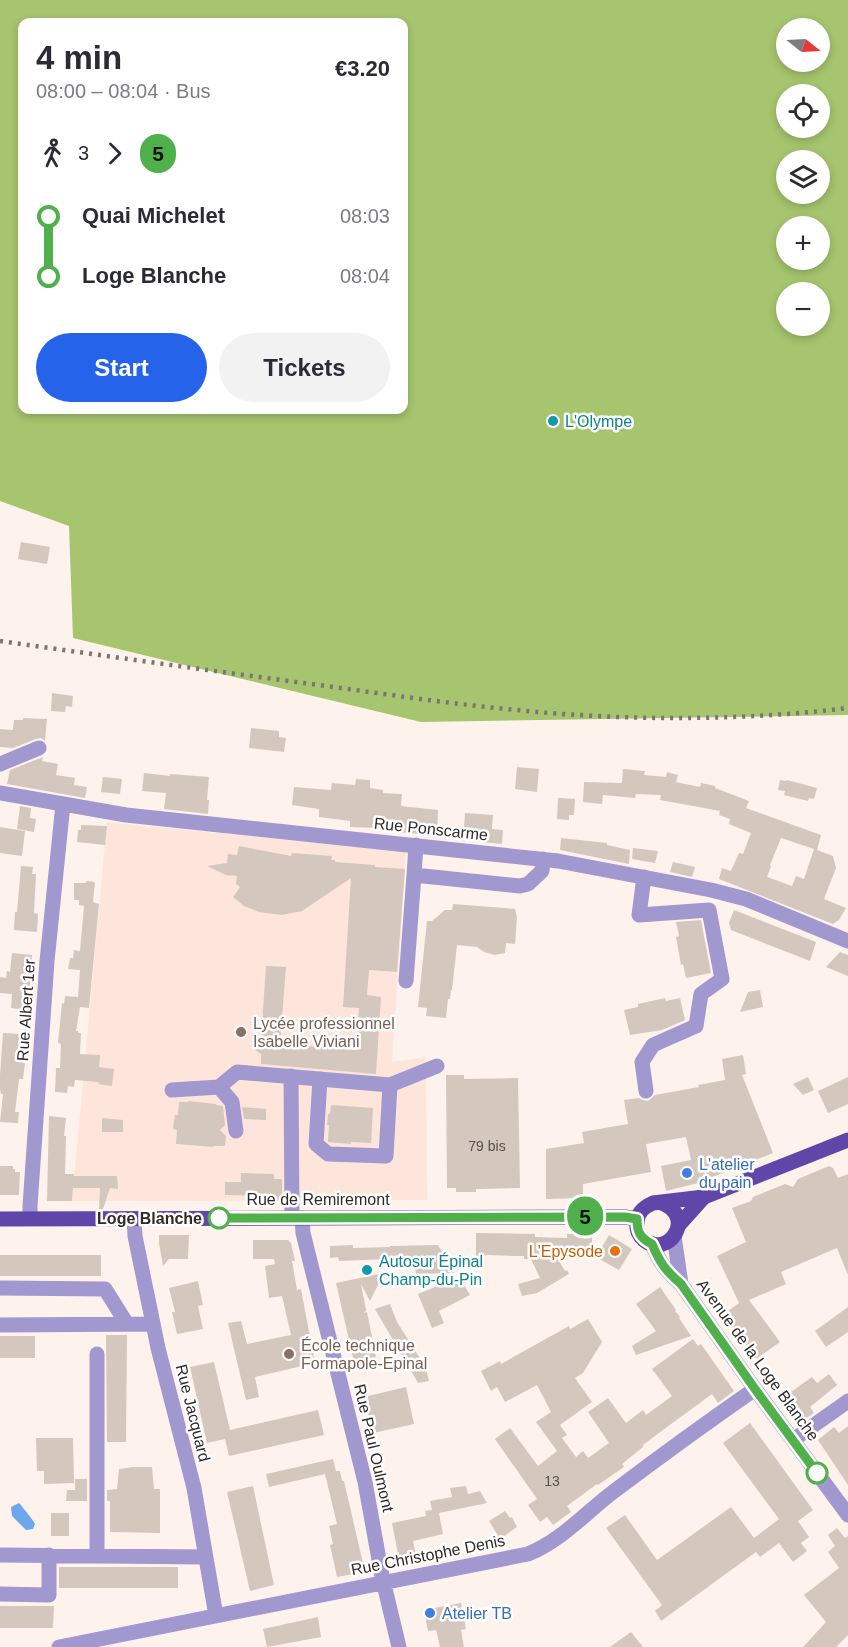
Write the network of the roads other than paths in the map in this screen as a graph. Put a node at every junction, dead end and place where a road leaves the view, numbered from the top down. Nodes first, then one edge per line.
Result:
1 (39, 748) dead end
2 (0, 764) edge
3 (0, 793) edge
4 (63, 804) junction
5 (416, 845) junction
6 (543, 859) junction
7 (414, 875) junction
8 (644, 877) junction
9 (848, 940) edge
10 (406, 981) dead end
11 (437, 1066) dead end
12 (291, 1076) junction
13 (320, 1079) junction
14 (390, 1085) junction
15 (219, 1087) junction
16 (172, 1090) dead end
17 (646, 1090) dead end
18 (236, 1131) dead end
19 (848, 1140) edge
20 (704, 1197) junction
21 (662, 1203) junction
22 (30, 1218) junction
23 (297, 1218) junction
24 (0, 1219) edge
25 (134, 1219) junction
26 (637, 1219) junction
27 (676, 1231) junction
28 (652, 1244) junction
29 (681, 1284) junction
30 (0, 1288) edge
31 (0, 1324) edge
32 (127, 1324) junction
33 (153, 1324) junction
34 (98, 1354) dead end
35 (755, 1389) junction
36 (848, 1401) edge
37 (793, 1440) junction
38 (848, 1515) edge
39 (0, 1555) edge
40 (49, 1555) junction
41 (97, 1556) junction
42 (206, 1557) junction
43 (384, 1582) junction
44 (0, 1594) edge
45 (216, 1616) junction
46 (59, 1647) edge
47 (399, 1647) edge

1 - 2 street
3 - 4 street, Rue Ponscarme
4 - 5 street, Rue Ponscarme
4 - 22 street, Rue Albert 1er
5 - 6 street, Rue Ponscarme
5 - 7 street
6 - 7 street
6 - 8 street, Rue Ponscarme
7 - 10 street
8 - 9 street, Rue Ponscarme
8 - 17 street
11 - 14 street
12 - 13 street
12 - 15 street
12 - 23 street, Rue Paul Oulmont
13 - 14 street
13 - 14 street
15 - 16 street
15 - 18 street
19 - 20 main road
20 - 21 main road
20 - 27 main road
21 - 26 main road
21 - 27 main road
22 - 24 main road, Rue de Remiremont
22 - 25 main road, Rue de Remiremont
23 - 25 main road, Rue de Remiremont
23 - 26 main road, Rue de Remiremont
23 - 43 street, Rue Paul Oulmont
25 - 33 street, Rue Jacquard
26 - 28 main road
27 - 28 main road
27 - 29 street, Avenue de la Loge Blanche
28 - 29 street, Avenue de la Loge Blanche
29 - 35 street, Avenue de la Loge Blanche
30 - 32 street
31 - 32 street
32 - 33 street
33 - 42 street, Rue Jacquard
34 - 41 street
35 - 37 street, Avenue de la Loge Blanche
35 - 43 street, Rue Christophe Denis
36 - 37 street
37 - 38 street, Avenue de la Loge Blanche
39 - 40 street
40 - 41 street
40 - 44 street
41 - 42 street
42 - 45 street, Rue Jacquard
43 - 45 street, Rue Christophe Denis
43 - 47 street, Rue Paul Oulmont
45 - 46 street, Rue Christophe Denis

